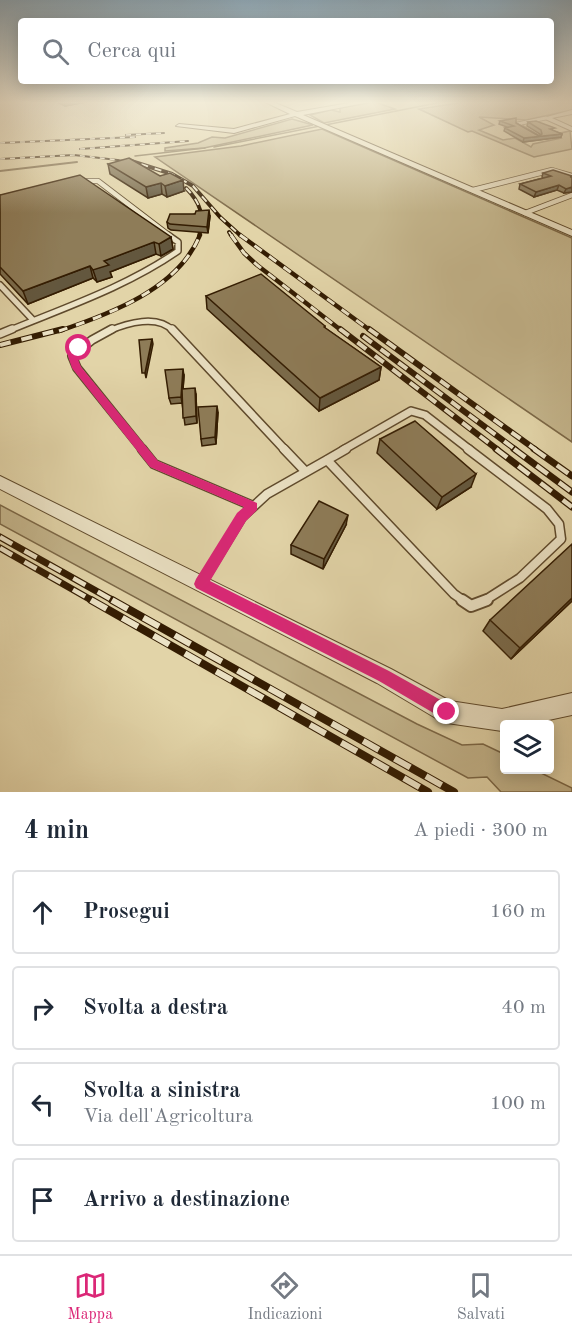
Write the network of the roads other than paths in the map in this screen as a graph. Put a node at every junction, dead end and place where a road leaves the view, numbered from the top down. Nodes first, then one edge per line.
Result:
1 (354, 139) edge
2 (572, 177) edge
3 (76, 182) edge
4 (473, 190) junction
5 (572, 195) edge
6 (525, 213) junction
7 (572, 233) edge
8 (0, 285) edge
9 (33, 320) junction
10 (0, 334) edge
11 (326, 459) junction
12 (305, 471) junction
13 (0, 482) edge
14 (253, 506) junction
15 (201, 584) junction
16 (572, 704) edge

1 - 4 street
2 - 4 lane
3 - 9 lane
4 - 6 street
5 - 6 lane
6 - 7 street
8 - 9 lane
9 - 10 lane
11 - 11 lane
11 - 12 lane
12 - 14 lane
12 - 14 lane
13 - 15 street
14 - 15 lane
15 - 16 street

